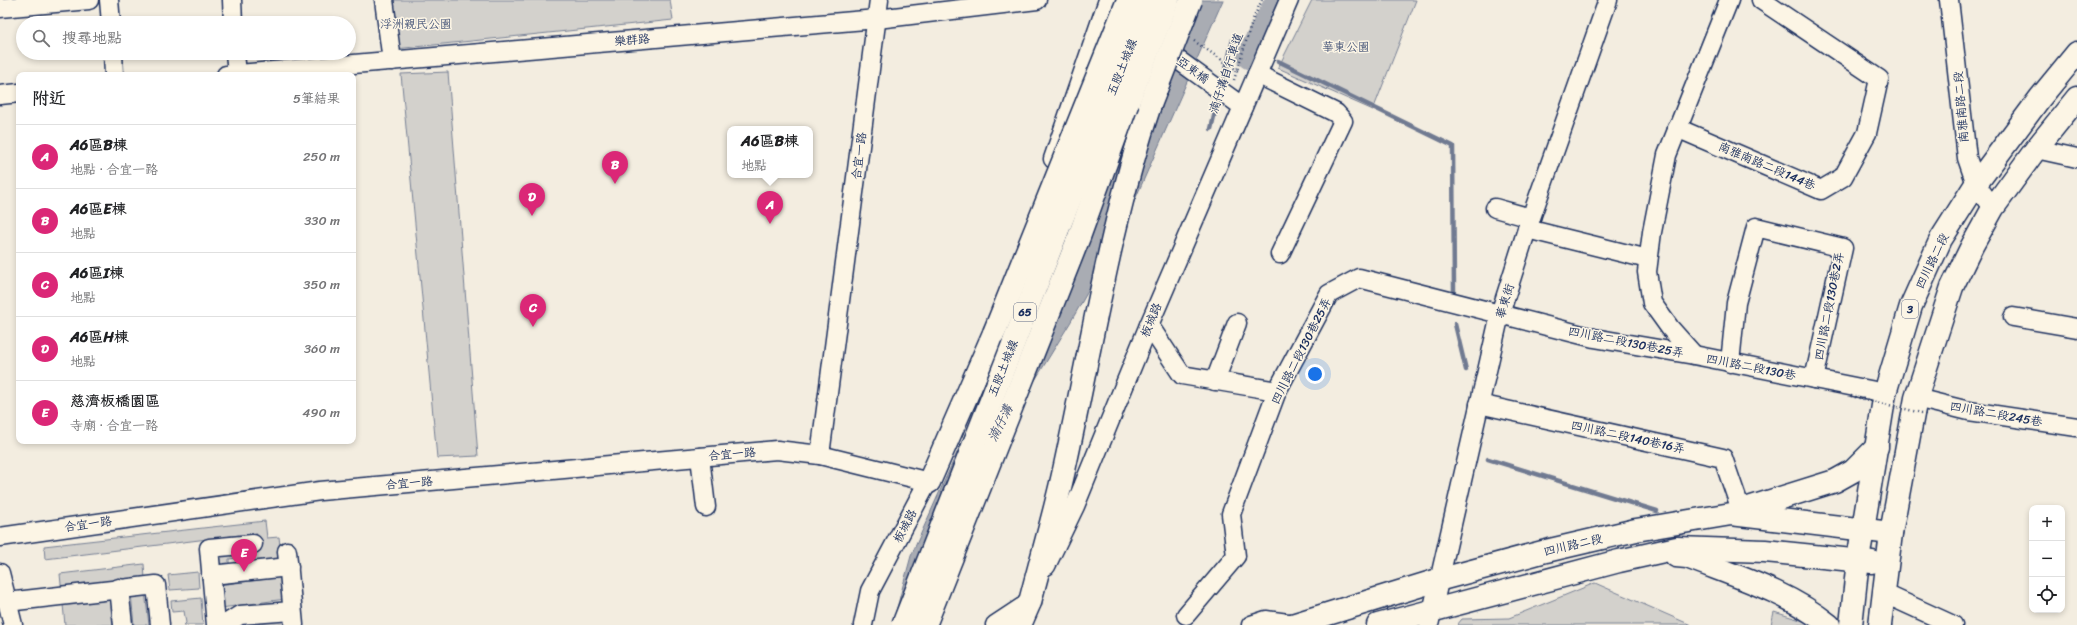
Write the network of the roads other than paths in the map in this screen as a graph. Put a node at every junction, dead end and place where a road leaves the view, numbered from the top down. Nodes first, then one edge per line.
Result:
1 (89, 0) edge
2 (109, 0) edge
3 (232, 0) edge
4 (384, 0) edge
5 (879, 0) edge
6 (1037, 0) edge
7 (1108, 0) edge
8 (1118, 0) edge
9 (1128, 0) edge
10 (1148, 0) edge
11 (1168, 0) edge
12 (1191, 0) edge
13 (1289, 0) edge
14 (1608, 0) edge
15 (1729, 0) edge
16 (1761, 0) edge
17 (1949, 0) edge
18 (0, 8) edge
19 (110, 16) edge
20 (233, 16) edge
21 (876, 19) junction
22 (2077, 53) edge
23 (113, 60) edge
24 (234, 60) edge
25 (392, 61) junction
26 (114, 72) edge
27 (232, 72) edge
28 (266, 72) edge
29 (1257, 74) junction
30 (16, 93) edge
31 (0, 95) edge
32 (2077, 98) edge
33 (1243, 107) junction
34 (1677, 128) junction
35 (2036, 149) junction
36 (2077, 158) edge
37 (1976, 184) junction
38 (1495, 208) dead end
39 (1994, 208) junction
40 (1529, 224) junction
41 (1280, 254) dead end
42 (1648, 259) junction
43 (1500, 314) junction
44 (2013, 317) dead end
45 (1237, 323) dead end
46 (1149, 325) junction
47 (2077, 328) edge
48 (1694, 355) junction
49 (1730, 363) junction
50 (1814, 379) junction
51 (1215, 381) junction
52 (1277, 392) junction
53 (1885, 393) junction
54 (1479, 404) junction
55 (1921, 406) junction
56 (2077, 427) edge
57 (1877, 447) junction
58 (820, 455) junction
59 (700, 457) junction
60 (929, 482) junction
61 (706, 508) dead end
62 (1736, 512) junction
63 (1862, 529) junction
64 (1891, 532) junction
65 (0, 536) edge
66 (253, 544) dead end
67 (1647, 554) junction
68 (1858, 560) junction
69 (1888, 564) junction
70 (0, 573) edge
71 (211, 575) junction
72 (1438, 580) junction
73 (119, 588) junction
74 (870, 591) junction
75 (1883, 593) junction
76 (7, 602) junction
77 (1030, 602) junction
78 (1186, 615) dead end
79 (293, 618) edge
80 (1431, 618) edge
81 (1293, 624) edge
82 (13, 625) edge
83 (123, 625) edge
84 (160, 625) edge
85 (216, 625) edge
86 (224, 625) edge
87 (852, 625) edge
88 (863, 625) edge
89 (903, 625) edge
90 (925, 625) edge
91 (995, 625) edge
92 (1020, 625) edge
93 (1251, 625) edge
94 (1378, 625) edge
95 (1829, 625) edge
96 (1852, 625) edge
97 (1880, 625) edge
98 (1953, 625) edge

1 - 18 street
2 - 19 street
3 - 20 street
4 - 25 street
5 - 21 street, 合宜一路
6 - 21 street, 樂群路
7 - 60 street, 板城路
8 - 33 street, 亞東橋, bridge
9 - 60 main road, bridge
10 - 89 main road, 五股土城線 / 65, bridge
11 - 90 main road, 五股土城線 / 65, bridge
12 - 77 main road, bridge
13 - 29 street, 板城路
14 - 40 street, 華東街
15 - 34 street
16 - 34 street, 南雅南路二段144巷
17 - 37 street, 南雅南路二段
21 - 25 street, 樂群路
21 - 58 street, 合宜一路
22 - 37 main road, 四川路二段 / 3
23 - 26 street
24 - 27 street
25 - 28 street, 樂群路
29 - 33 street, 板城路
29 - 41 street
30 - 31 street
32 - 35 main road
33 - 46 street, 板城路
34 - 42 street, 四川路二段130巷
35 - 36 street
35 - 39 main road
37 - 39 street, 南雅南路二段
37 - 53 main road, 四川路二段 / 3
38 - 40 street
39 - 55 main road
40 - 42 street
40 - 43 street, 華東街
42 - 48 street, 四川路二段130巷
43 - 48 street, 四川路二段130巷25弄
43 - 52 street, 四川路二段130巷25弄
43 - 54 street, 華東街
44 - 47 street
45 - 51 street
46 - 51 street
46 - 77 street, 板城路
48 - 49 street, 四川路二段130巷
49 - 50 street, 四川路二段130巷
49 - 50 street, 四川路二段130巷2弄
50 - 53 street, 四川路二段130巷
51 - 52 street
52 - 78 street, 四川路二段130巷25弄
53 - 57 main road, 四川路二段 / 3
54 - 62 street, 四川路二段140巷16弄
54 - 72 street, 華東街
55 - 56 street, 四川路二段245巷
55 - 64 main road
57 - 62 main road
57 - 63 main road, 四川路二段 / 3
58 - 59 street, 合宜一路
58 - 60 street, 合宜一路
59 - 61 street
59 - 65 street, 合宜一路
60 - 74 street, 板城路
62 - 63 main road, 四川路二段
62 - 72 main road, 四川路二段
63 - 64 main road, 四川路二段
63 - 68 main road, 四川路二段 / 3
64 - 69 main road
66 - 71 street
67 - 68 main road
67 - 80 main road
67 - 95 main road
68 - 69 main road
68 - 96 main road, 3
69 - 75 main road
70 - 76 street
71 - 79 street
71 - 85 street
72 - 80 street, 華東街
72 - 81 main road, 四川路二段
73 - 76 street
73 - 83 street
73 - 84 street
74 - 87 street
74 - 88 street, 板城路
75 - 97 main road
75 - 98 street
76 - 82 street
77 - 91 street
77 - 92 main road
79 - 86 street
80 - 94 main road
81 - 93 street

